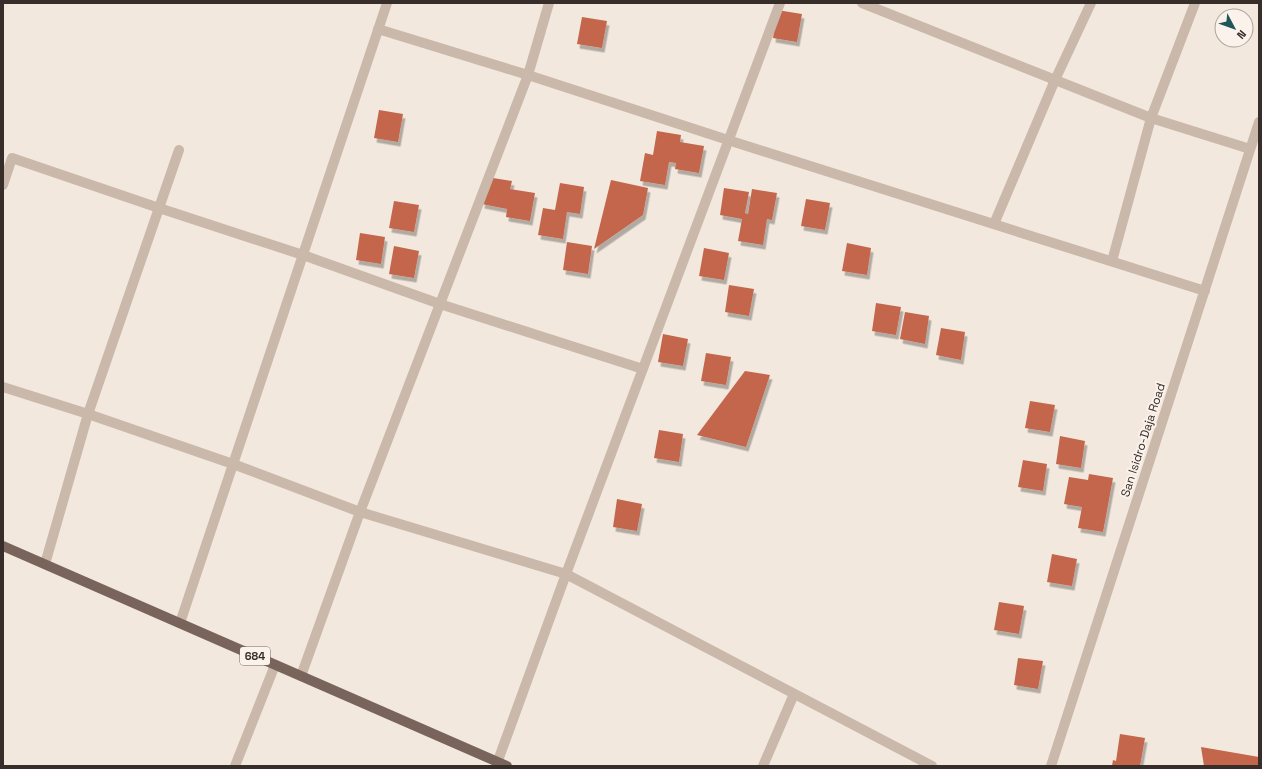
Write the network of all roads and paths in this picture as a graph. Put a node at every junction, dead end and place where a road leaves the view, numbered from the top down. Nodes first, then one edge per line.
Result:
1 (387, 3) edge
2 (549, 3) edge
3 (780, 3) edge
4 (862, 3) edge
5 (1091, 3) edge
6 (1195, 3) edge
7 (378, 29) junction
8 (528, 75) junction
9 (1054, 80) junction
10 (1151, 118) junction
11 (1259, 122) edge
12 (728, 140) junction
13 (1250, 149) junction
14 (179, 150) dead end
15 (3, 185) edge
16 (159, 208) junction
17 (994, 224) junction
18 (303, 254) junction
19 (1112, 262) junction
20 (1204, 291) junction
21 (440, 304) junction
22 (643, 369) junction
23 (3, 387) edge
24 (88, 414) junction
25 (233, 464) junction
26 (360, 512) junction
27 (3, 546) edge
28 (45, 564) junction
29 (566, 574) junction
30 (180, 623) junction
31 (275, 665) junction
32 (301, 676) junction
33 (794, 694) junction
34 (500, 765) edge
35 (235, 766) edge
36 (763, 766) edge
37 (932, 766) edge
38 (1051, 766) edge

1 - 7 street
2 - 8 street
3 - 12 street
4 - 9 street
5 - 9 street
6 - 10 street
7 - 8 street
7 - 18 street
8 - 12 street
8 - 21 street
9 - 10 street
9 - 17 street
10 - 13 street
10 - 19 street
11 - 13 street, San Isidro-Daja Road
12 - 17 street
12 - 22 street
13 - 20 street, San Isidro-Daja Road
14 - 16 street
15 - 16 street
16 - 18 street
16 - 24 street
17 - 19 street
18 - 21 street
18 - 25 street
19 - 20 street
20 - 38 street, San Isidro-Daja Road
21 - 22 street
21 - 26 street
22 - 29 street
23 - 24 street
24 - 25 street
24 - 28 street
25 - 26 street
25 - 30 street
26 - 29 street
26 - 32 street
27 - 28 main road, 684
28 - 30 main road, 684
29 - 33 street
29 - 34 street
30 - 31 main road, 684
31 - 32 main road, 684
31 - 35 street
32 - 34 main road, 684
33 - 36 street
33 - 37 street

